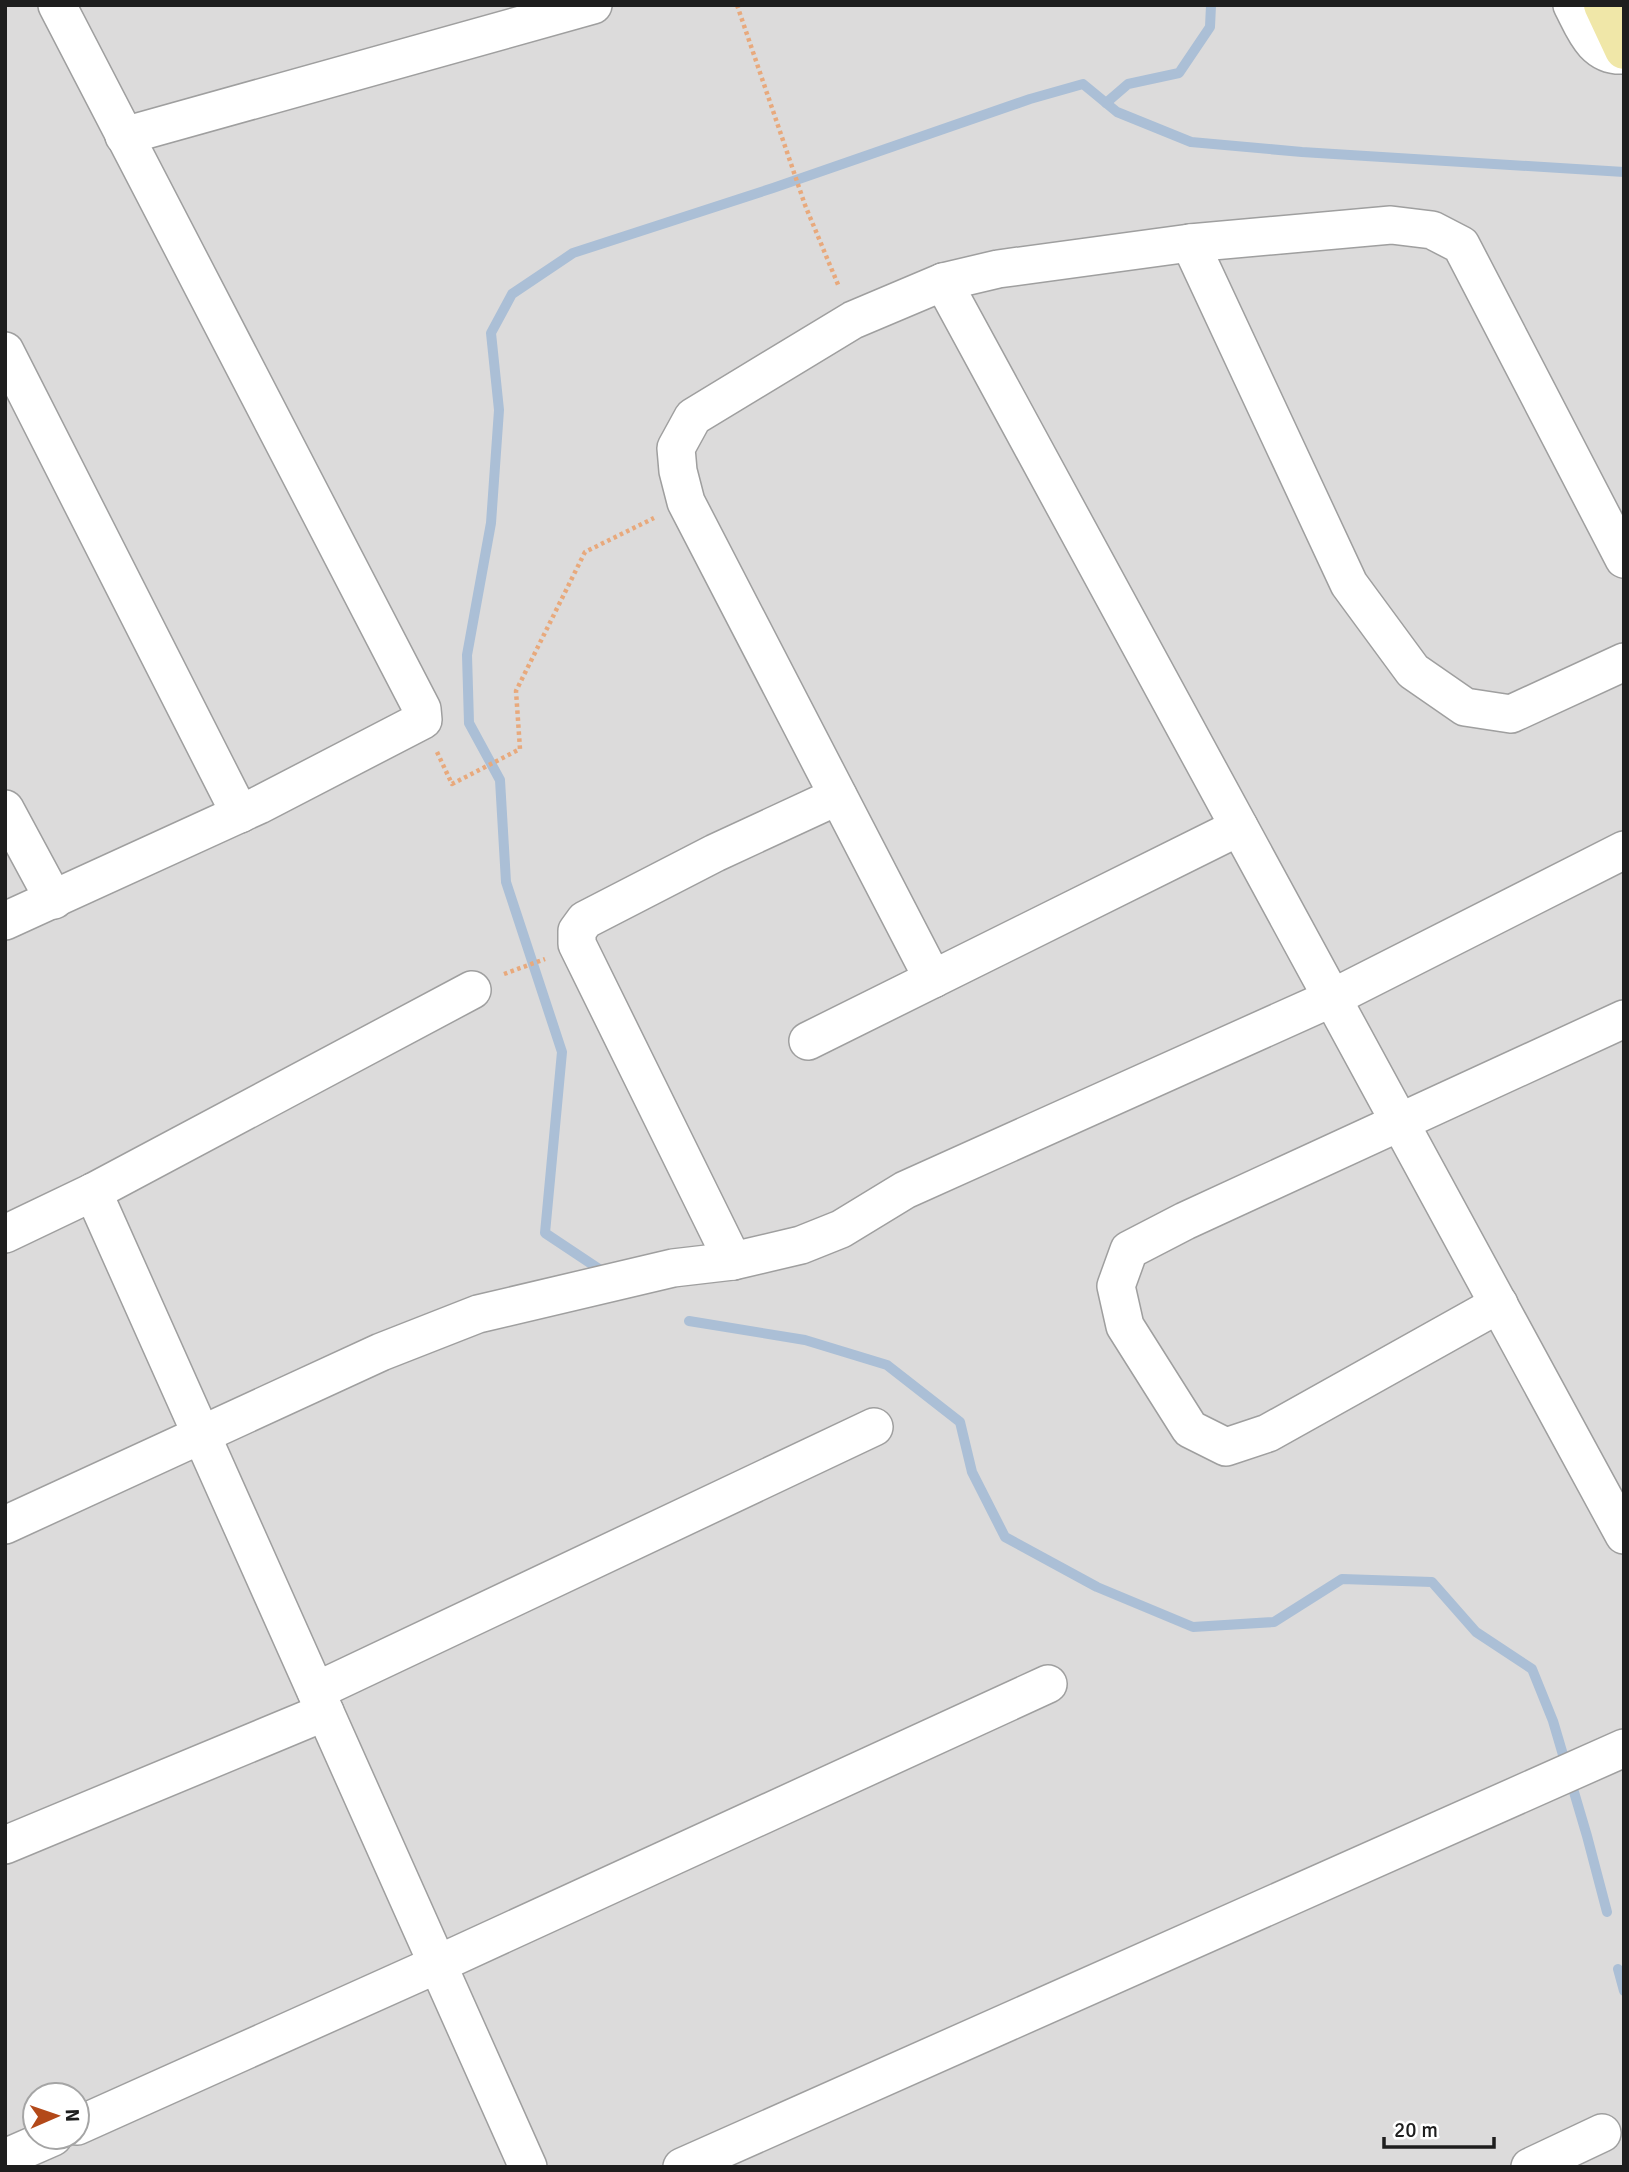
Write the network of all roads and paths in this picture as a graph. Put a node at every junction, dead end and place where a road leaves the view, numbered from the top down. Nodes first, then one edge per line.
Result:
1 (57, 5) edge
2 (593, 5) edge
3 (737, 5) edge
4 (1572, 5) edge
5 (1603, 5) edge
6 (1624, 52) edge
7 (124, 136) junction
8 (1190, 243) junction
9 (943, 282) junction
10 (853, 320) junction
11 (5, 351) edge
12 (686, 502) junction
13 (1624, 559) edge
14 (1624, 662) edge
15 (452, 784) dead end
16 (838, 796) junction
17 (5, 809) edge
18 (240, 814) junction
19 (1239, 827) junction
20 (1624, 850) edge
21 (54, 901) junction
22 (5, 921) edge
23 (557, 954) dead end
24 (933, 979) junction
25 (485, 983) joint
26 (1332, 998) junction
27 (1624, 1019) edge
28 (808, 1041) dead end
29 (1399, 1123) junction
30 (93, 1192) junction
31 (5, 1234) edge
32 (733, 1261) junction
33 (1499, 1304) junction
34 (874, 1427) dead end
35 (202, 1436) junction
36 (1612, 1486) edge
37 (5, 1525) edge
38 (1624, 1535) edge
39 (1048, 1684) dead end
40 (320, 1702) junction
41 (1624, 1748) edge
42 (5, 1845) edge
43 (438, 1964) junction
44 (91, 2120) edge
45 (1602, 2133) dead end
46 (528, 2167) edge
47 (682, 2167) edge
48 (1530, 2167) edge

1 - 7 street
2 - 7 street
3 - 10 path
4 - 6 street
5 - 6 main road
7 - 18 street
8 - 9 street
8 - 13 street
8 - 14 street
9 - 10 street
9 - 19 street
10 - 12 street
11 - 18 street
12 - 15 path
12 - 16 street
16 - 24 street
16 - 32 street
17 - 21 street
18 - 21 street
19 - 24 street
19 - 26 street
20 - 26 street
21 - 22 street
23 - 25 path
24 - 28 street
25 - 30 street
26 - 29 street
26 - 32 street
27 - 29 street
29 - 33 street
29 - 33 street
30 - 31 street
30 - 35 street
32 - 35 street
33 - 36 street
34 - 40 street
35 - 37 street
35 - 40 street
36 - 38 street
39 - 43 street
40 - 42 street
40 - 43 street
41 - 47 street
43 - 44 street
43 - 46 street
45 - 48 street

